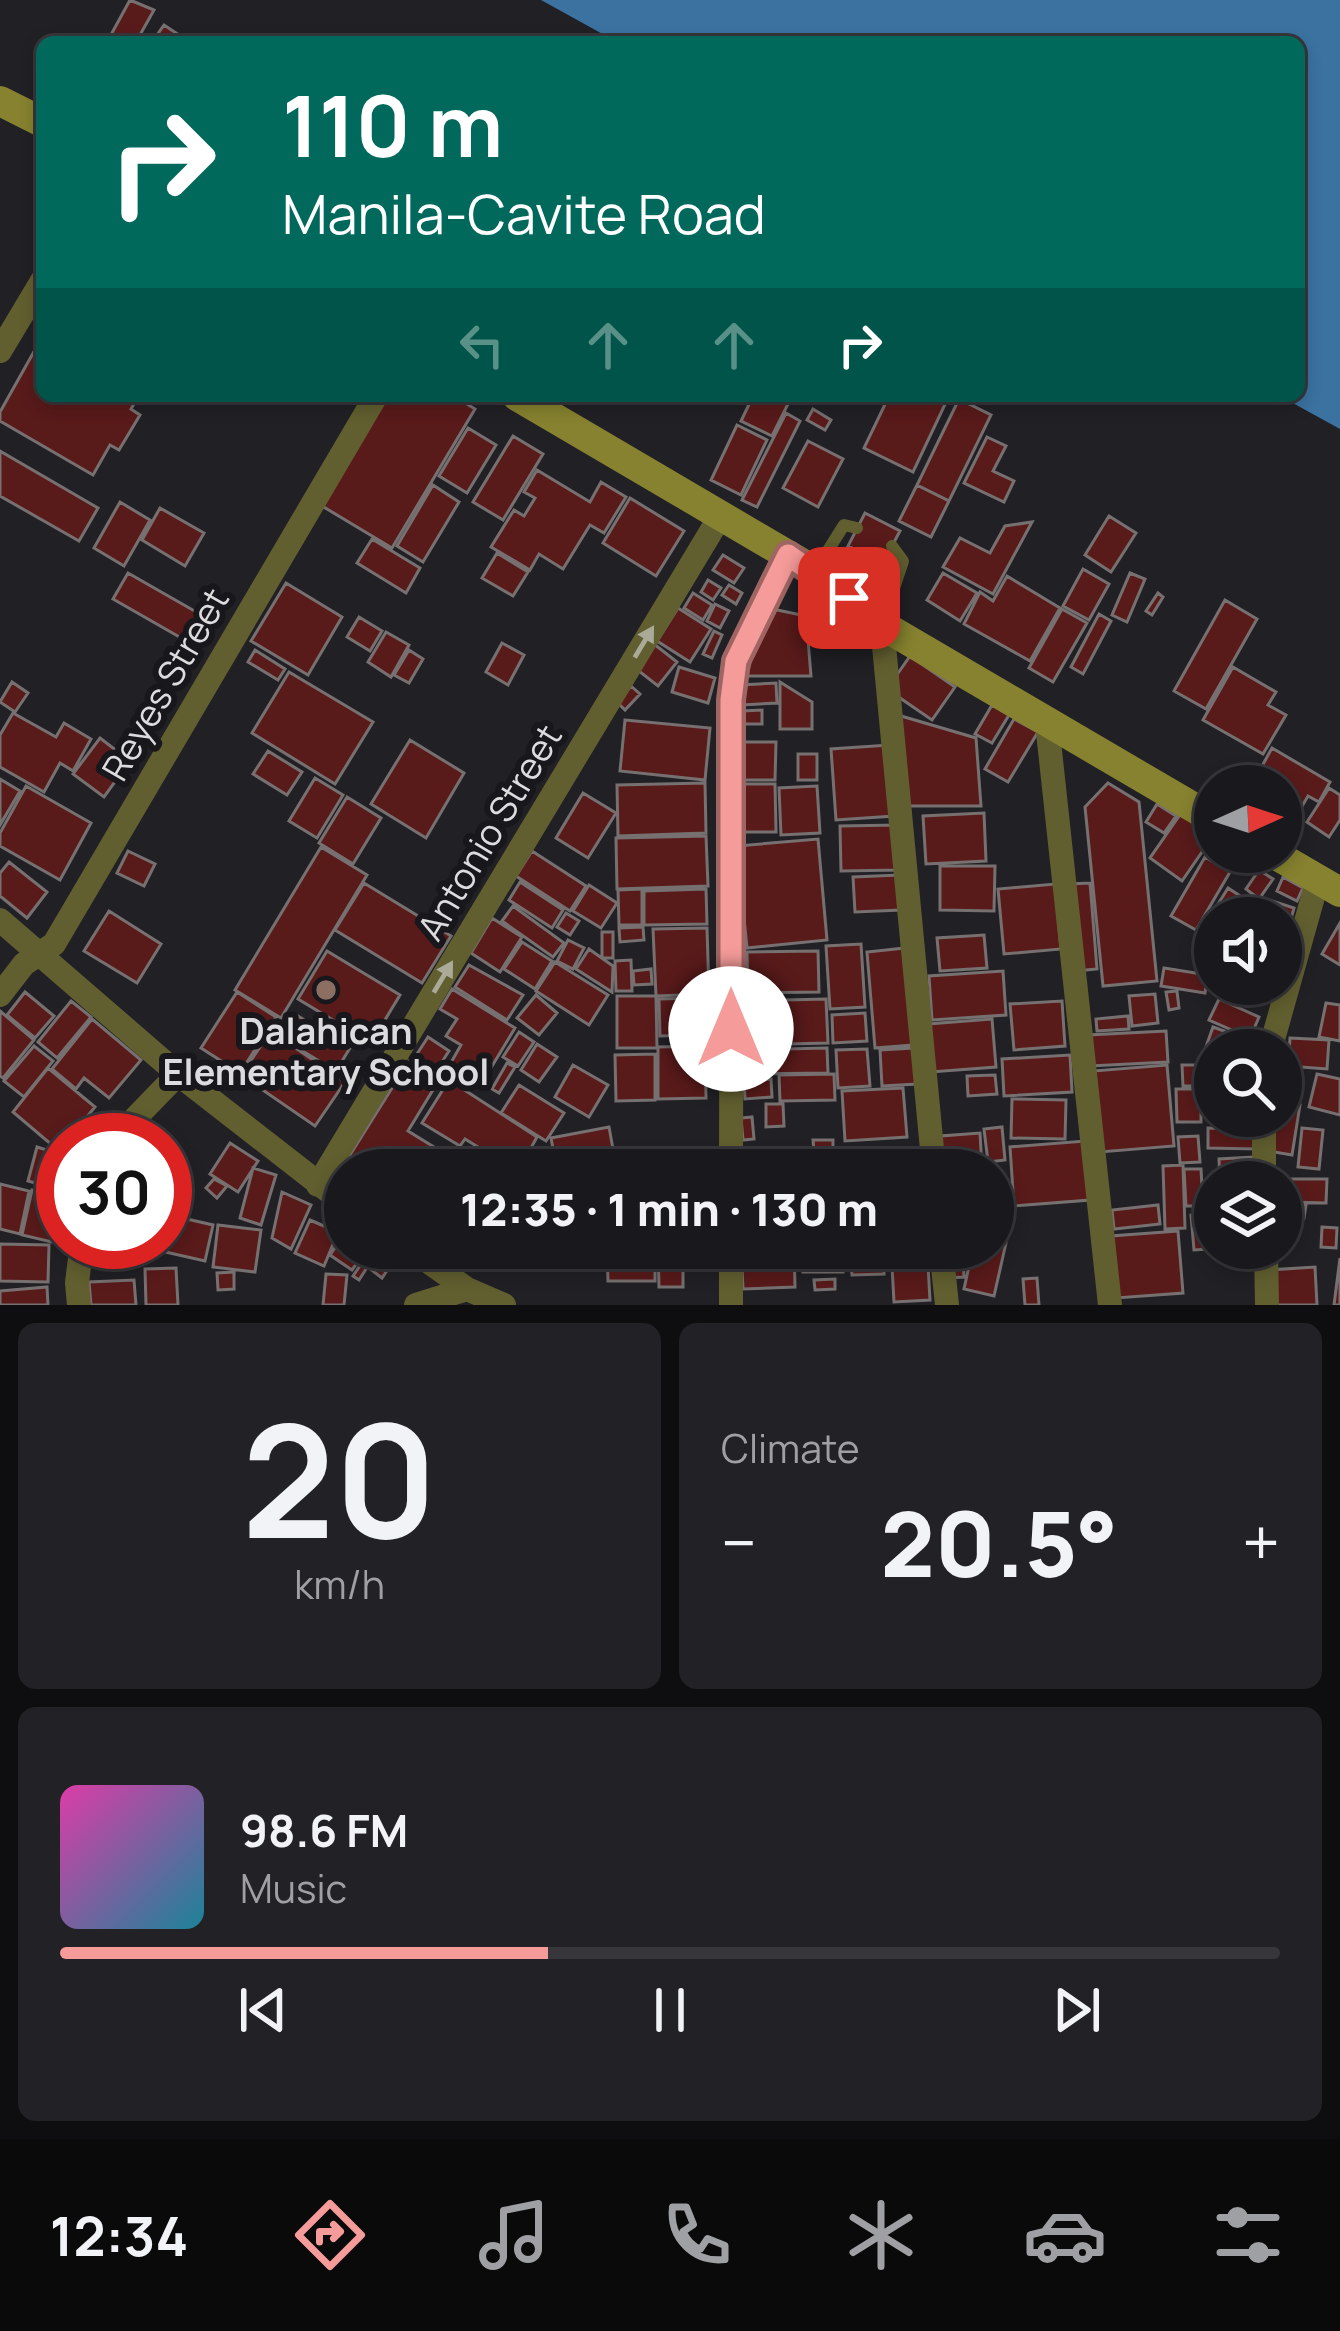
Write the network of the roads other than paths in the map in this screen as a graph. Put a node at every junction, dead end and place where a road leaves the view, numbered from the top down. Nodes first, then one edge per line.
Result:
1 (0, 101) edge
2 (36, 119) edge
3 (36, 296) edge
4 (0, 351) edge
5 (372, 402) edge
6 (527, 402) edge
7 (721, 515) junction
8 (857, 528) dead end
9 (892, 546) dead end
10 (788, 555) junction
11 (815, 571) junction
12 (882, 625) junction
13 (1047, 722) junction
14 (1194, 808) edge
15 (1302, 870) edge
16 (1329, 885) edge
17 (0, 920) edge
18 (39, 954) junction
19 (0, 994) edge
20 (1278, 1029) edge
21 (178, 1074) junction
22 (140, 1113) edge
23 (731, 1149) edge
24 (932, 1149) edge
25 (318, 1185) junction
26 (324, 1189) edge
27 (78, 1269) edge
28 (438, 1269) edge
29 (731, 1269) edge
30 (943, 1269) edge
31 (1267, 1269) edge
32 (466, 1289) junction
33 (79, 1305) edge
34 (416, 1305) edge
35 (504, 1305) edge
36 (731, 1305) edge
37 (946, 1305) edge
38 (1110, 1305) edge
39 (1268, 1305) edge

1 - 2 main road
3 - 4 street
5 - 18 street, Reyes Street
6 - 7 main road
7 - 10 main road
25 -> 7 street, Antonio Street
8 - 11 lane
9 - 12 lane
10 - 11 main road
10 - 23 street
11 - 12 main road
12 - 13 main road
12 - 24 street
13 - 14 main road
13 - 38 street
15 - 16 main road
16 - 20 street
17 - 18 street
18 - 19 street, Reyes Street
18 - 21 street
21 - 22 street
21 - 25 street
25 - 26 street
27 - 33 street
28 - 32 street
29 - 36 street
30 - 37 street
31 - 39 street
32 - 34 street
32 - 35 street

